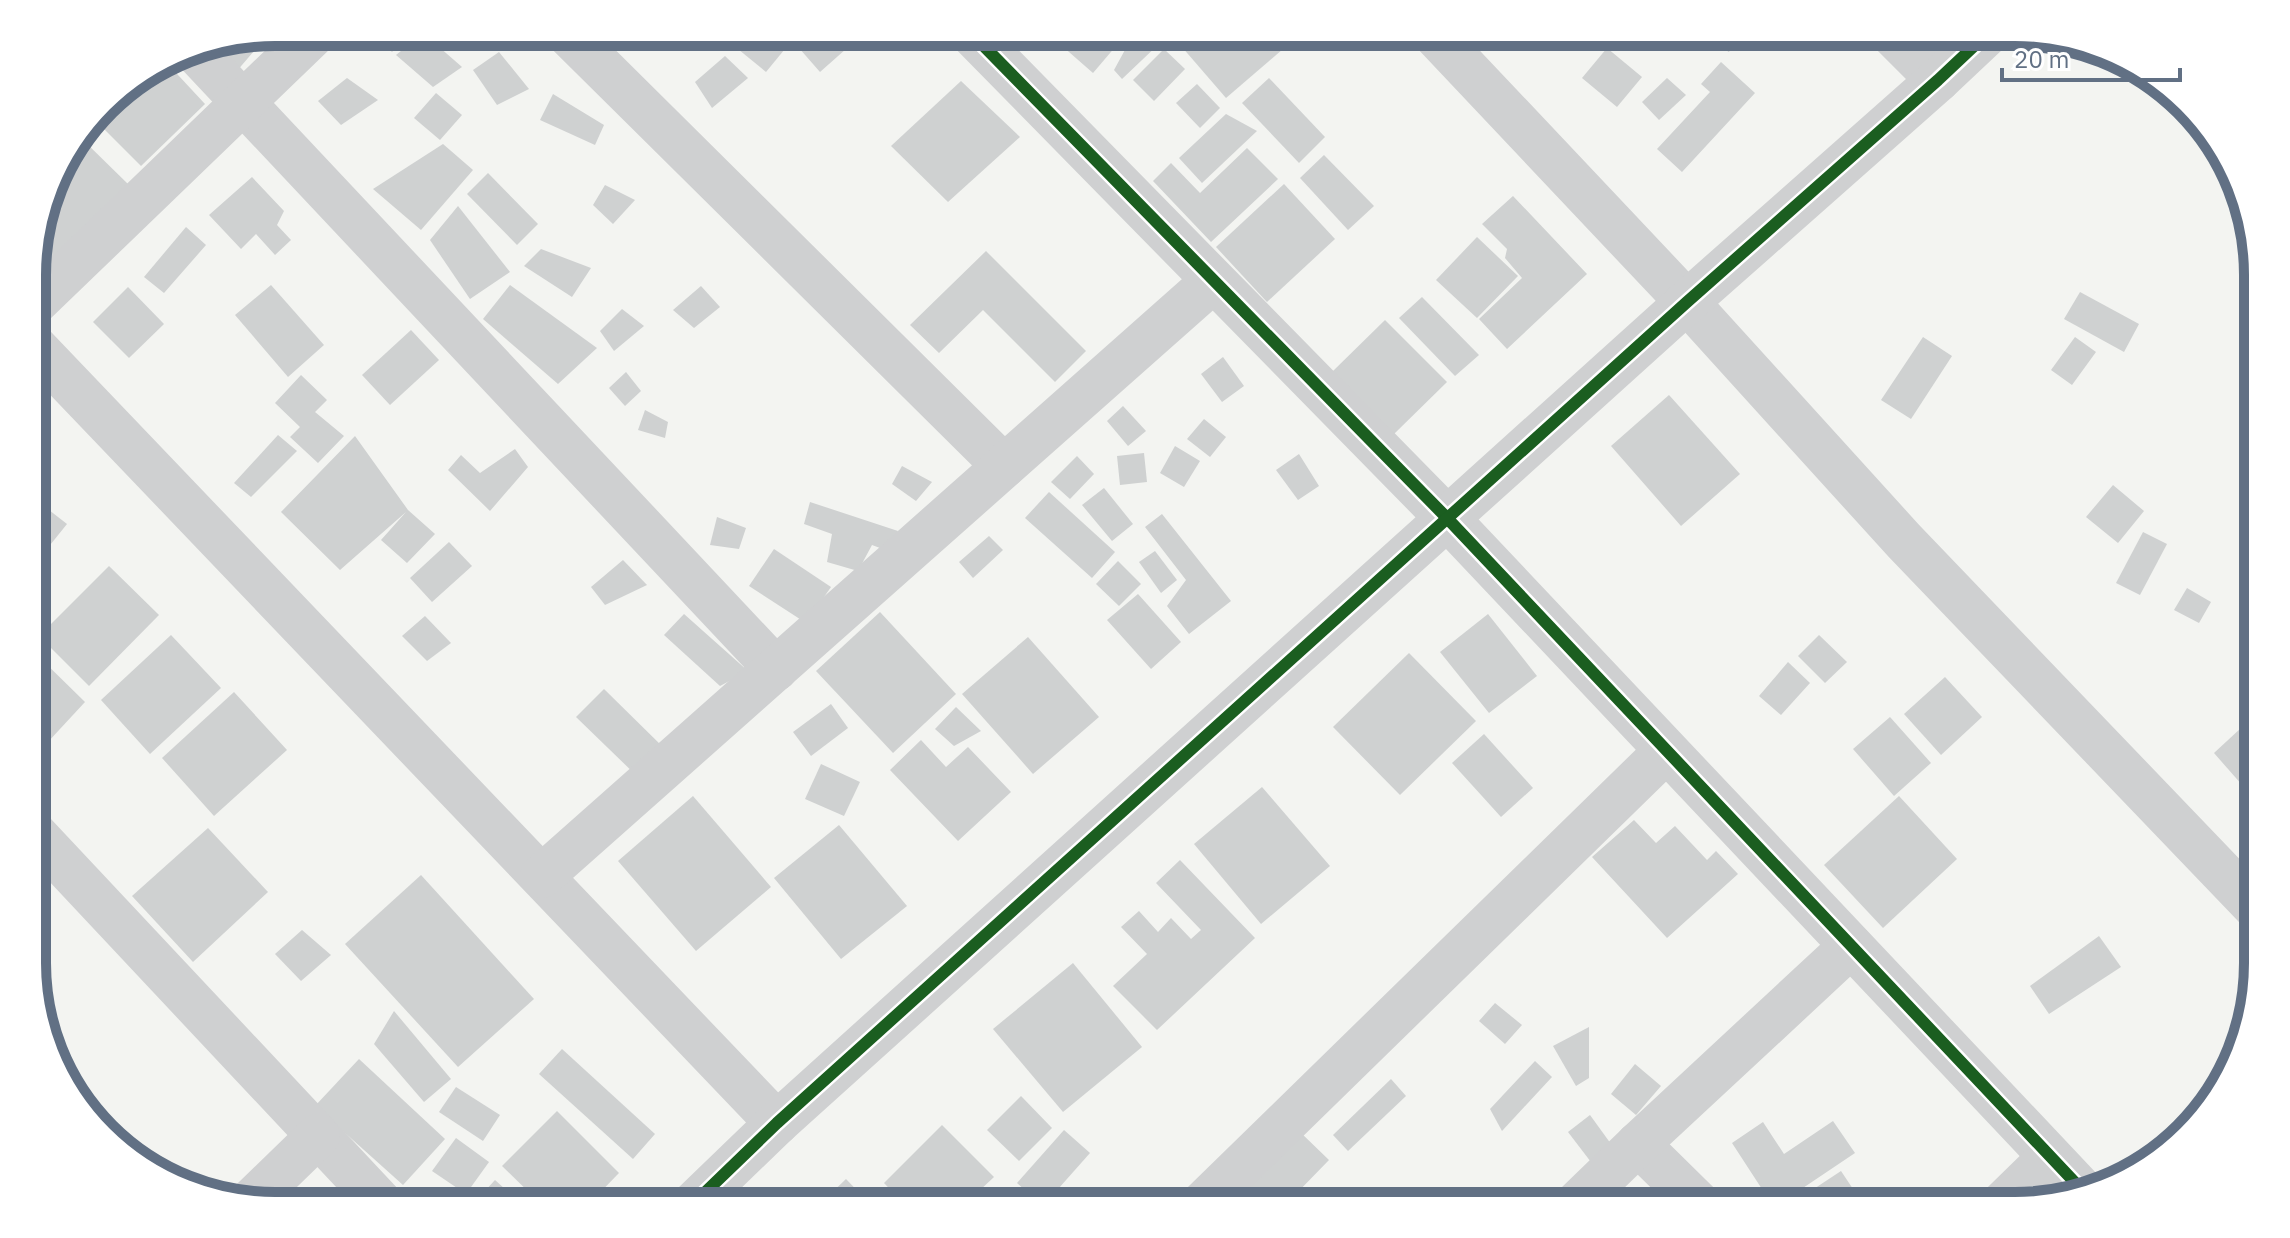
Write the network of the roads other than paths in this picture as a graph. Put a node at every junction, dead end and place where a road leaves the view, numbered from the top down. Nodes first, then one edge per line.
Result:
1 (302, 46) edge
2 (580, 46) edge
3 (984, 46) edge
4 (1445, 46) edge
5 (1904, 46) edge
6 (1974, 46) edge
7 (202, 58) edge
8 (1938, 80) junction
9 (244, 102) junction
10 (1213, 281) junction
11 (46, 292) edge
12 (1687, 302) junction
13 (46, 359) edge
14 (1004, 466) junction
15 (1447, 518) junction
16 (776, 669) junction
17 (1666, 751) junction
18 (46, 846) edge
19 (542, 876) junction
20 (2244, 895) edge
21 (1851, 946) junction
22 (777, 1123) junction
23 (318, 1136) junction
24 (1638, 1144) junction
25 (2050, 1157) junction
26 (2076, 1184) edge
27 (261, 1191) edge
28 (371, 1192) edge
29 (706, 1192) edge
30 (1214, 1192) edge
31 (1588, 1192) edge
32 (1687, 1192) edge
33 (2014, 1192) edge

1 - 9 street
2 - 14 street
3 - 10 street
4 - 12 street
5 - 8 street
6 - 8 street
7 - 9 street
8 - 12 street
9 - 11 street
9 - 16 street
10 - 14 street
10 - 15 street
12 - 15 street
12 - 20 street
13 - 19 street
14 - 16 street
15 - 17 street
15 - 22 street
16 - 19 street
17 - 21 street
17 - 30 street
18 - 23 street
19 - 22 street
21 - 24 street
21 - 25 street
22 - 29 street
23 - 27 street
23 - 28 street
24 - 31 street
24 - 32 street
25 - 26 street
25 - 33 street

